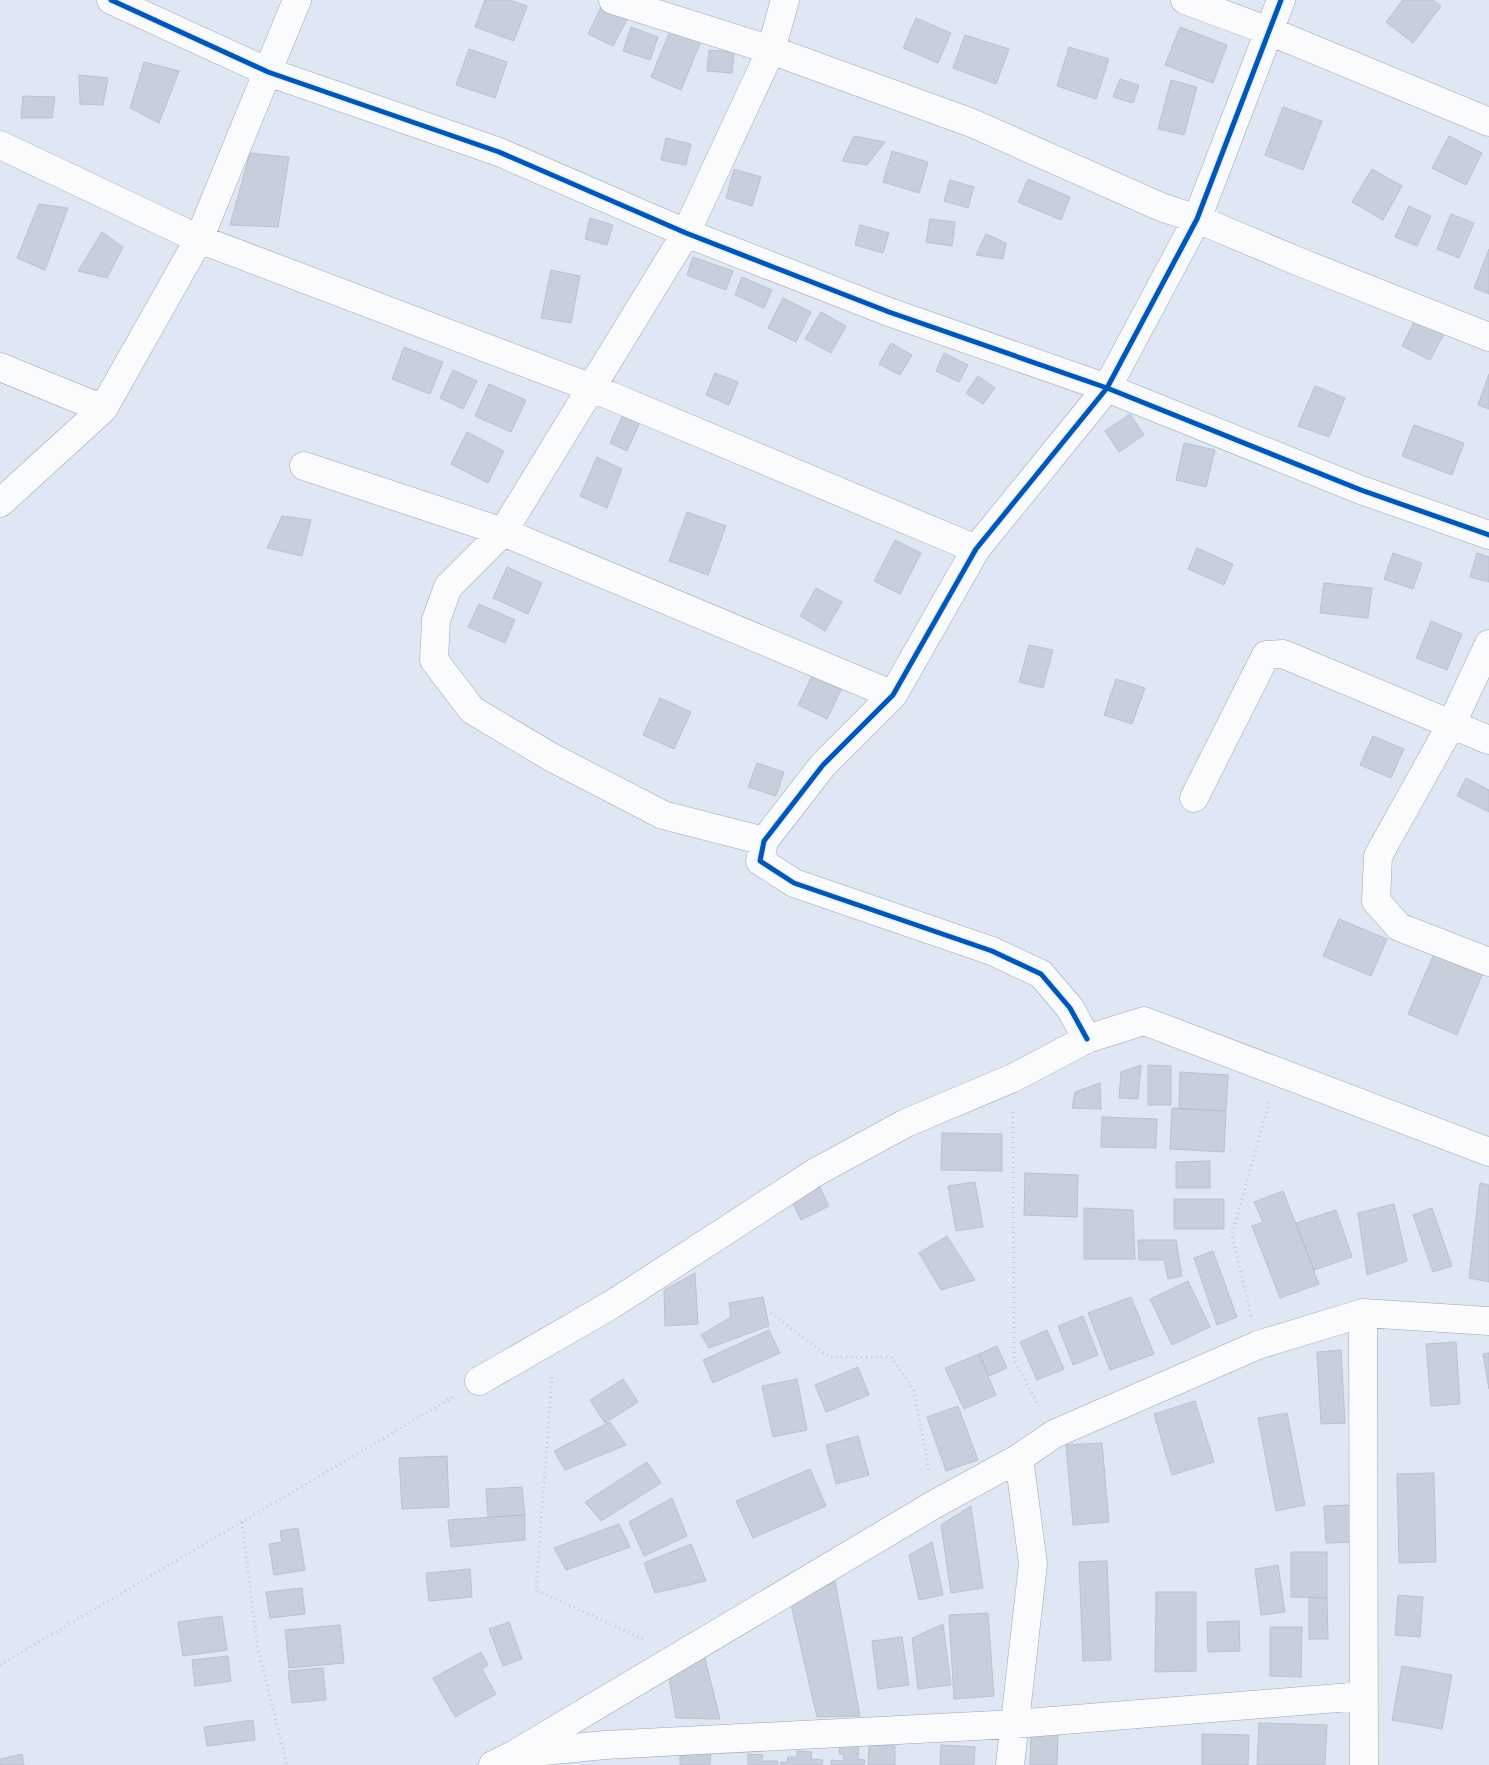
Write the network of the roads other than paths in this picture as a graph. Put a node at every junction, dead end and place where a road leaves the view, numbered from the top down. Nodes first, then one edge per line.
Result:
1 (111, 0) edge
2 (298, 0) edge
3 (612, 0) edge
4 (785, 0) edge
5 (1185, 0) edge
6 (1281, 0) edge
7 (1269, 31) junction
8 (771, 50) junction
9 (268, 72) junction
10 (1489, 122) edge
11 (0, 145) edge
12 (1197, 219) junction
13 (686, 233) junction
14 (199, 239) junction
15 (1489, 338) edge
16 (0, 367) edge
17 (592, 388) junction
18 (1107, 388) junction
19 (103, 409) junction
20 (304, 466) dead end
21 (0, 504) edge
22 (503, 532) junction
23 (1489, 535) edge
24 (976, 549) junction
25 (1489, 644) edge
26 (893, 695) junction
27 (1451, 725) junction
28 (1489, 740) edge
29 (1194, 798) dead end
30 (764, 841) junction
31 (1489, 962) edge
32 (1087, 1039) junction
33 (1489, 1152) edge
34 (1363, 1313) junction
35 (1489, 1321) edge
36 (479, 1381) road end
37 (1019, 1458) junction
38 (1363, 1696) junction
39 (1015, 1724) junction
40 (504, 1760) edge
41 (1010, 1765) edge
42 (1364, 1765) edge

1 - 9 street
2 - 9 street
3 - 8 street
4 - 8 street
5 - 7 street
6 - 7 street
7 - 10 street
7 - 12 street
8 - 12 street
8 - 13 street
9 - 13 street
9 - 14 street
11 - 14 street
12 - 15 street
12 - 18 street
13 - 17 street
13 - 18 street
14 - 17 street
14 - 19 street
16 - 19 street
17 - 22 street
17 - 24 street
18 - 23 street
18 - 24 street
19 - 21 street
20 - 22 street
22 - 26 street
22 - 30 street
24 - 26 street
25 - 27 street
26 - 30 street
27 - 28 street
27 - 29 street
27 - 31 street
30 - 32 street
32 - 33 street
32 - 36 street
34 - 35 street
34 - 37 street
34 - 38 street
37 - 39 street
37 - 40 street
38 - 39 street
38 - 42 street
39 - 40 street
39 - 41 street

